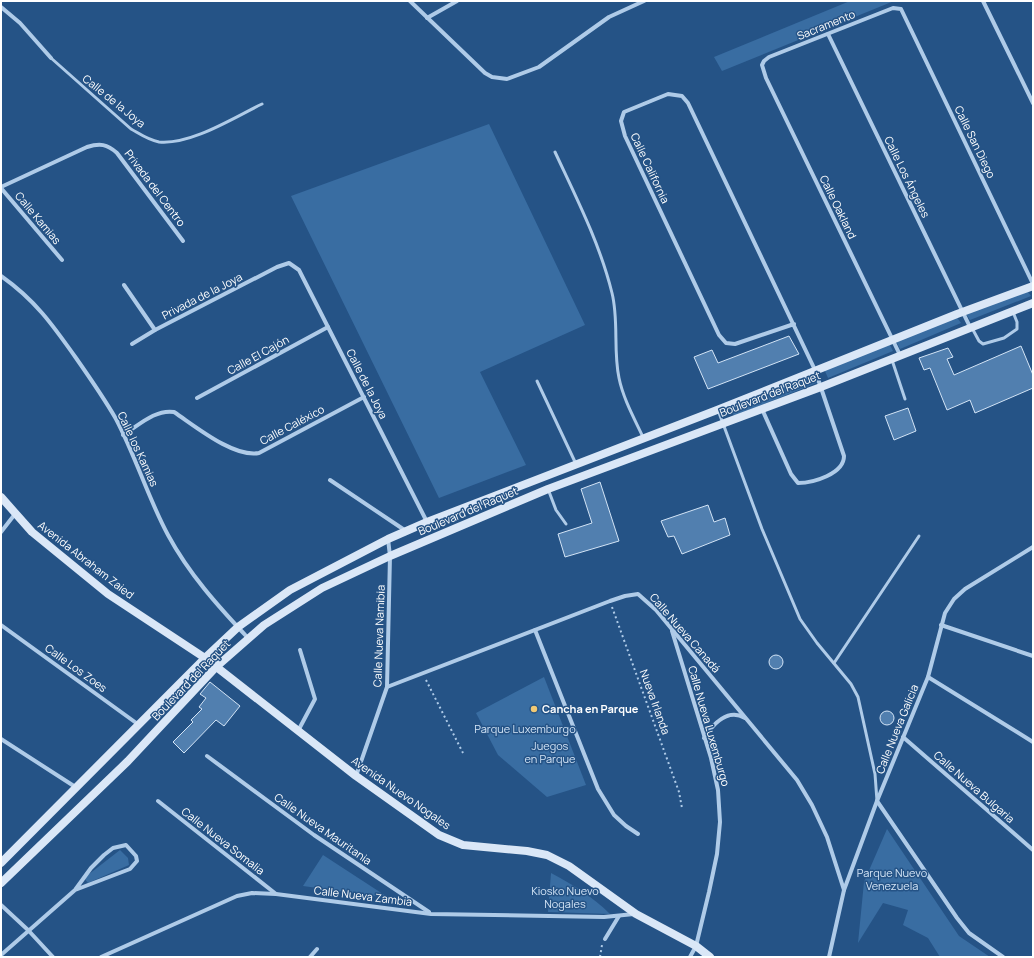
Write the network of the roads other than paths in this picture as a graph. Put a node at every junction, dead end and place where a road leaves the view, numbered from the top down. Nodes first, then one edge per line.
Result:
1 (410, 1) edge
2 (457, 1) edge
3 (644, 1) edge
4 (983, 1) edge
5 (1, 7) edge
6 (901, 9) joint
7 (427, 18) junction
8 (828, 34) junction
9 (51, 58) joint
10 (762, 65) joint
11 (1033, 103) edge
12 (262, 104) dead end
13 (555, 152) dead end
14 (1, 187) edge
15 (183, 241) dead end
16 (62, 260) dead end
17 (284, 264) joint
18 (1, 276) edge
19 (124, 285) dead end
20 (1033, 285) edge
21 (1033, 303) edge
22 (1012, 310) junction
23 (962, 312) junction
24 (794, 324) junction
25 (328, 326) junction
26 (970, 327) junction
27 (155, 330) junction
28 (894, 340) junction
29 (132, 344) dead end
30 (900, 355) junction
31 (891, 359) junction
32 (815, 370) junction
33 (537, 381) dead end
34 (821, 387) junction
35 (364, 397) junction
36 (197, 398) dead end
37 (905, 399) dead end
38 (762, 408) junction
39 (717, 410) junction
40 (722, 424) junction
41 (123, 435) junction
42 (644, 438) junction
43 (576, 464) junction
44 (330, 480) dead end
45 (548, 489) junction
46 (1, 497) edge
47 (15, 514) junction
48 (427, 522) junction
49 (566, 524) dead end
50 (406, 531) junction
51 (1, 532) edge
52 (919, 536) dead end
53 (388, 539) junction
54 (1032, 548) edge
55 (390, 556) junction
56 (1, 625) edge
57 (941, 625) junction
58 (238, 627) junction
59 (671, 629) junction
60 (535, 630) junction
61 (248, 638) junction
62 (300, 650) dead end
63 (1033, 656) edge
64 (205, 658) junction
65 (834, 663) junction
66 (216, 667) junction
67 (928, 677) junction
68 (387, 687) junction
69 (748, 719) junction
70 (140, 725) junction
71 (298, 731) junction
72 (903, 737) junction
73 (704, 738) junction
74 (1, 739) edge
75 (1033, 742) edge
76 (207, 756) dead end
77 (356, 776) junction
78 (77, 788) junction
79 (158, 801) dead end
80 (876, 801) junction
81 (638, 834) dead end
82 (1033, 850) edge
83 (1, 863) edge
84 (1, 883) edge
85 (75, 890) junction
86 (844, 890) junction
87 (276, 894) junction
88 (1, 905) edge
89 (431, 914) junction
90 (636, 914) junction
91 (618, 916) junction
92 (28, 930) junction
93 (605, 938) road end
94 (696, 946) junction
95 (317, 949) dead end
96 (1, 955) edge
97 (53, 957) edge
98 (101, 957) edge
99 (310, 957) edge
100 (690, 957) edge
101 (710, 957) edge
102 (829, 957) edge
103 (1002, 957) edge

1 - 7 street
2 - 7 street
3 - 7 street
4 - 11 street
5 - 9 street, Calle de la Joya
6 - 8 street, Sacramento
6 - 20 street, Calle San Diego
8 - 10 street, Sacramento
8 - 23 street, Calle Los Ángeles
9 - 12 lane, Calle de la Joya
10 - 28 street, Calle Oakland
13 - 42 lane
14 - 15 street, Privada del Centro
14 - 16 street, Calle Kamias
17 - 25 street, Calle de la Joya
17 - 27 street, Privada de la Joya
18 - 41 street, Calle los Kamias
19 - 27 street, Privada de la Joya
20 - 23 street, Boulevard del Raquet
21 - 22 street, Boulevard del Raquet
22 - 26 street, Boulevard del Raquet
22 - 26 lane
23 - 26 street, Calle Los Ángeles
23 - 28 street, Boulevard del Raquet
24 - 24 street, Calle California
24 - 32 street, Calle California
25 - 35 street, Calle de la Joya
25 - 36 street, Calle El Cajón
26 - 30 street, Boulevard del Raquet
27 - 29 street
28 - 30 street, Calle Oakland
28 - 32 street, Boulevard del Raquet
30 - 31 street, Boulevard del Raquet
31 - 34 street, Boulevard del Raquet
31 - 37 lane
32 - 34 street, Calle California
32 - 39 street, Boulevard del Raquet
33 - 43 lane
34 - 38 street, Boulevard del Raquet
34 - 38 street, Calle California
35 - 41 street, Calle Caléxico
35 - 48 street, Calle de la Joya
38 - 40 street, Boulevard del Raquet
39 - 40 lane
39 - 42 street, Boulevard del Raquet
40 - 45 street, Boulevard del Raquet
40 - 65 lane
41 - 58 street, Calle los Kamias
42 - 43 street, Boulevard del Raquet
43 - 48 street, Boulevard del Raquet
44 - 50 street
45 - 49 lane
45 - 55 street, Boulevard del Raquet
46 - 47 street, Avenida Abraham Zaied
47 - 51 street
47 - 64 street, Avenida Abraham Zaied
48 - 50 street, Boulevard del Raquet
50 - 53 street, Boulevard del Raquet
52 - 65 lane
53 - 55 street, Calle Nueva Namibia
53 - 58 street, Boulevard del Raquet
54 - 57 street, Calle Nueva Galicia
55 - 61 street, Boulevard del Raquet
55 - 68 street, Calle Nueva Namibia
56 - 70 street, Calle Los Zoes
57 - 63 street
57 - 67 street, Calle Nueva Galicia
58 - 61 street, Calle los Kamias
58 - 64 street, Boulevard del Raquet
59 - 60 street, Calle Nueva Canadá
59 - 69 street, Calle Nueva Canadá
59 - 73 street, Calle Nueva Luxemburgo
60 - 68 street, Calle Nueva Canadá
60 - 81 street
61 - 66 street, Boulevard del Raquet
62 - 71 street
64 - 66 street, Avenida Nuevo Nogales
64 - 70 street, Boulevard del Raquet
65 - 80 lane
66 - 71 street, Avenida Nuevo Nogales
66 - 84 street, Boulevard del Raquet
67 - 72 street, Calle Nueva Galicia
67 - 75 street
68 - 77 street, Calle Nueva Namibia
69 - 73 street
69 - 86 street, Calle Nueva Canadá
70 - 78 street, Boulevard del Raquet
71 - 77 street, Avenida Nuevo Nogales
72 - 80 street, Calle Nueva Galicia
72 - 82 street, Calle Nueva Bulgaria
73 - 94 street, Calle Nueva Luxemburgo
74 - 78 street
76 - 89 street, Calle Nueva Mauritania
77 - 90 street, Avenida Nuevo Nogales
78 - 83 street, Boulevard del Raquet
79 - 87 street, Calle Nueva Somalia
80 - 86 street, Calle Nueva Galicia
80 - 103 street
85 - 85 street
85 - 92 street
86 - 102 street, Calle Nueva Galicia
87 - 89 street, Calle Nueva Zambia
87 - 98 street, Calle Nueva Zambia
88 - 92 street
89 - 91 street, Calle Nueva Zambia
90 - 91 street, Calle Nueva Zambia
90 - 94 street, Avenida Nuevo Nogales
91 - 93 street
92 - 96 street
92 - 97 street
94 - 100 street, Calle Nueva Luxemburgo
94 - 101 street, Avenida Nuevo Nogales
95 - 99 street

